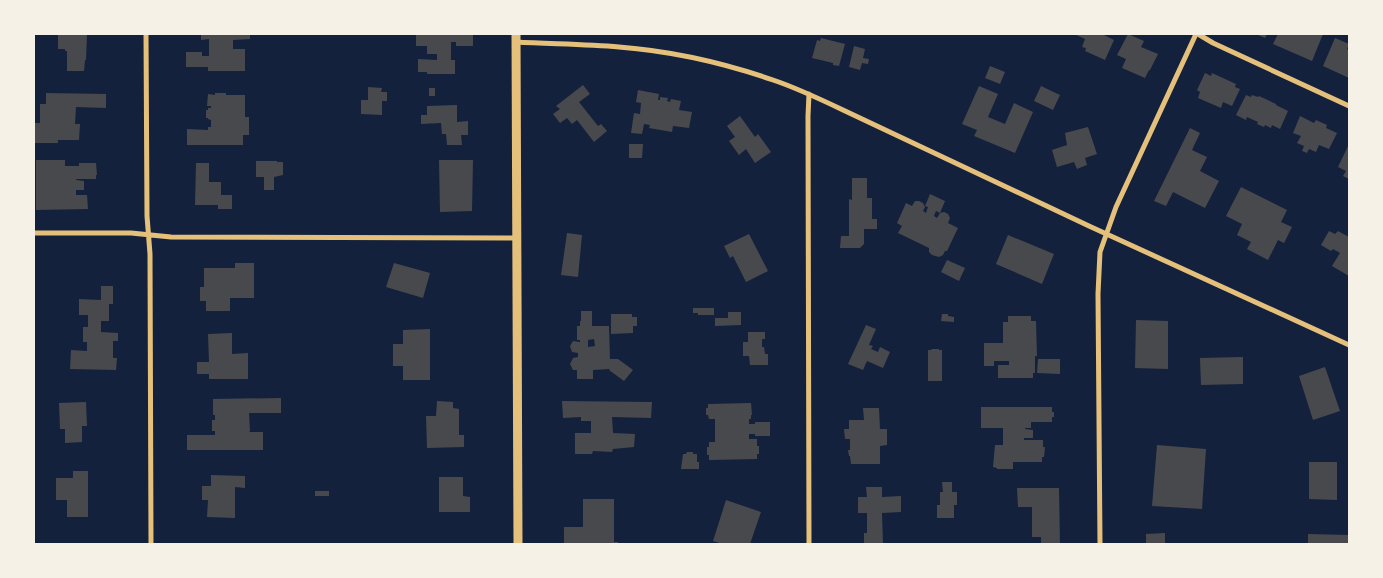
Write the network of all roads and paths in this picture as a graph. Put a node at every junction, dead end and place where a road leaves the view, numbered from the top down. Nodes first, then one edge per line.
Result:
1 (146, 34) edge
2 (1197, 34) edge
3 (516, 38) edge
4 (809, 94) junction
5 (1349, 106) edge
6 (34, 233) edge
7 (1106, 234) junction
8 (148, 235) junction
9 (517, 238) junction
10 (1349, 345) edge
11 (150, 544) edge
12 (518, 544) edge
13 (809, 544) edge
14 (1100, 544) edge

1 - 8 street
2 - 5 street
2 - 7 street
3 - 4 street
3 - 9 street
4 - 7 street
4 - 13 street
6 - 8 street
7 - 10 street
7 - 14 street
8 - 9 street
8 - 11 street
9 - 12 street

